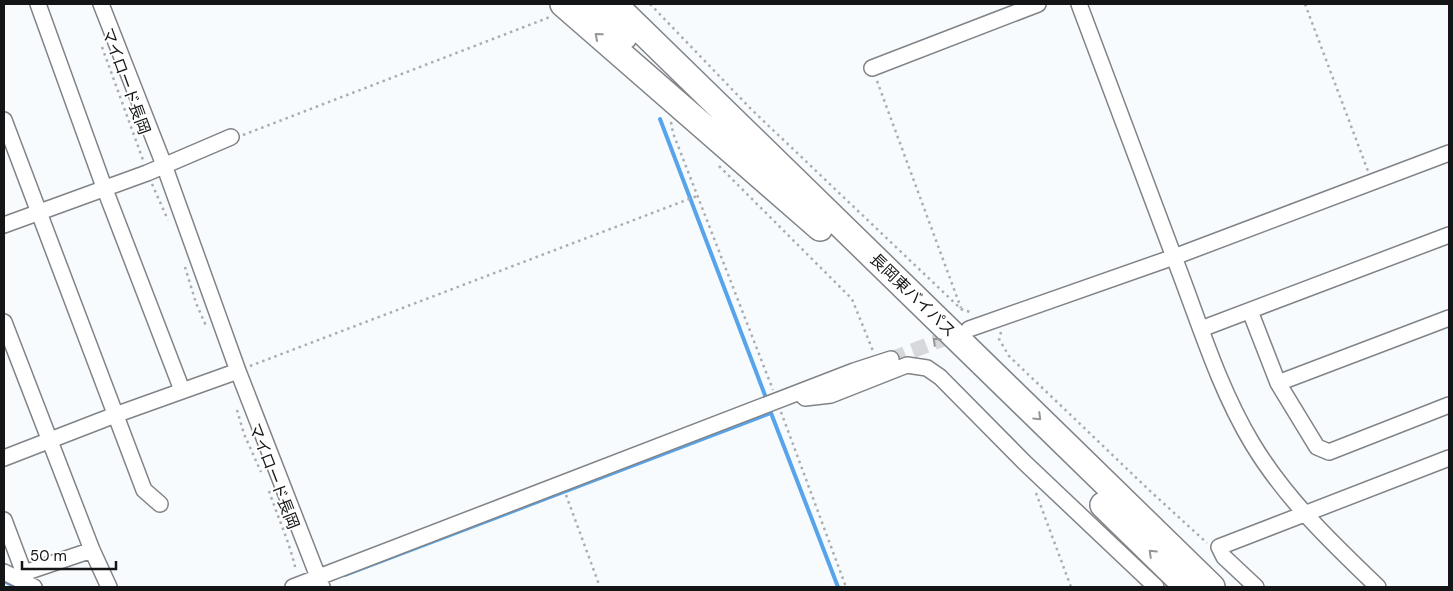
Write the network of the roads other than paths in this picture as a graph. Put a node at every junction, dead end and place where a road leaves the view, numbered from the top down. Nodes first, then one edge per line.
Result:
1 (38, 4) edge
2 (101, 4) edge
3 (590, 4) edge
4 (614, 4) edge
5 (636, 4) edge
6 (1038, 4) edge
7 (1079, 4) edge
8 (559, 9) edge
9 (872, 68) road end
10 (4, 120) edge
11 (231, 137) road end
12 (1449, 153) edge
13 (164, 165) junction
14 (104, 187) junction
15 (38, 213) junction
16 (4, 225) edge
17 (820, 228) junction
18 (1449, 235) edge
19 (1174, 257) junction
20 (1250, 311) junction
21 (1449, 318) edge
22 (4, 322) edge
23 (969, 329) tunnel mouth
24 (1201, 329) junction
25 (891, 359) tunnel mouth
26 (238, 371) junction
27 (1003, 383) junction
28 (1278, 383) junction
29 (182, 390) junction
30 (799, 392) junction
31 (1449, 405) edge
32 (115, 415) junction
33 (50, 441) junction
34 (4, 458) edge
35 (1449, 458) edge
36 (160, 504) dead end
37 (1303, 513) junction
38 (4, 520) edge
39 (92, 550) junction
40 (4, 572) edge
41 (26, 580) edge
42 (295, 580) edge
43 (320, 582) edge
44 (109, 587) edge
45 (1156, 587) edge
46 (1187, 587) edge
47 (1212, 587) edge
48 (1256, 587) edge
49 (1378, 587) edge

1 - 14 street
2 - 13 street
3 - 17 highway, 長岡東バイパス
4 - 27 highway, 長岡東バイパス
5 - 27 highway
6 - 9 street
7 - 19 street
17 -> 8 highway
10 - 15 street
11 - 13 street
12 - 19 street
13 - 14 street
13 - 26 street
14 - 15 street
14 - 29 street
15 - 16 street
15 - 32 street
46 -> 17 highway, 長岡東バイパス
18 - 20 street
19 - 23 street
19 - 24 street
20 - 24 street
20 - 28 street
21 - 28 street
22 - 33 street
24 - 37 street
25 - 30 street
26 - 29 street
26 - 43 street
27 -> 47 highway, 長岡東バイパス
28 - 31 street
29 - 32 street
30 - 43 street
30 - 45 street
32 - 33 street
32 - 36 street
33 - 34 street
33 - 39 street
35 - 37 street
37 - 48 street
37 - 49 street
38 - 41 street
39 - 41 street
39 - 44 street
40 - 41 street
42 - 43 street

